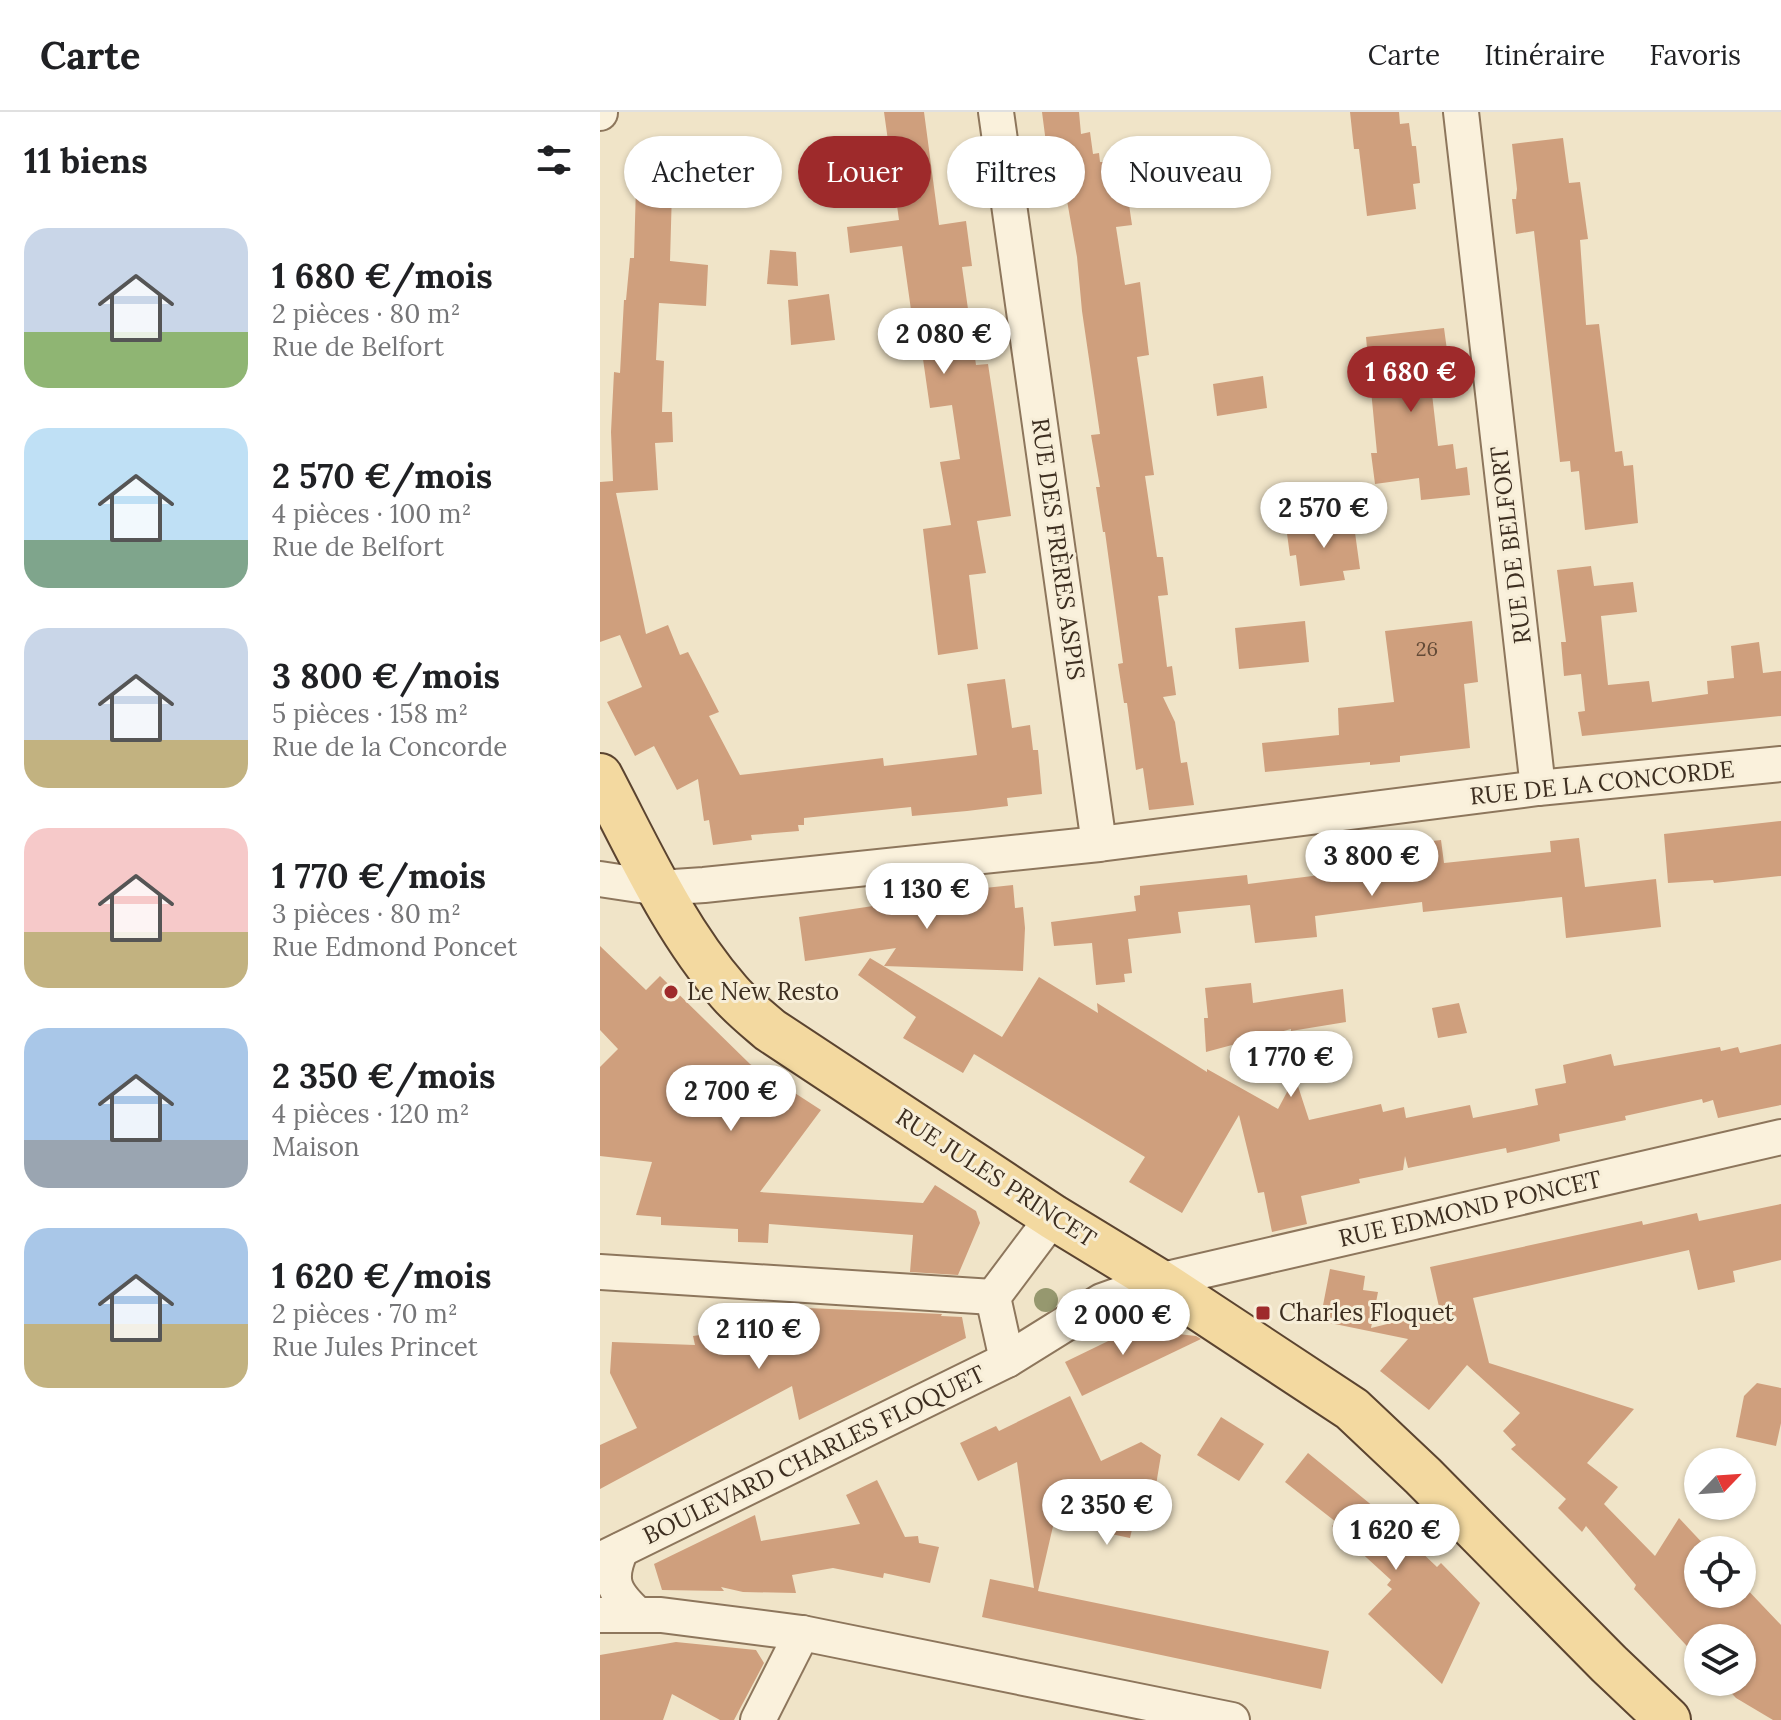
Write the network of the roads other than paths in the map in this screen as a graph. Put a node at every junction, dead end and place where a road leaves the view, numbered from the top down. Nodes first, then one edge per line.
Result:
1 (996, 112) edge
2 (1461, 112) edge
3 (1781, 764) edge
4 (600, 776) edge
5 (1538, 788) junction
6 (1099, 844) junction
7 (600, 879) edge
8 (659, 888) junction
9 (1781, 1137) edge
10 (1053, 1217) junction
11 (600, 1272) edge
12 (1158, 1281) junction
13 (993, 1297) junction
14 (1007, 1360) junction
15 (607, 1561) edge
16 (600, 1615) edge
17 (638, 1615) junction
18 (802, 1633) junction
19 (758, 1720) edge
20 (1232, 1720) edge
21 (1668, 1720) edge

1 - 6 street, RUE DES FRÈRES ASPIS
2 - 5 street, RUE DE BELFORT
3 - 5 street, RUE DE LA CONCORDE
4 - 8 main road, RUE JULES PRINCET
5 - 6 street, RUE DE LA CONCORDE
6 - 8 street, RUE DE LA CONCORDE
7 - 8 street, RUE DE LA CONCORDE
8 - 10 main road, RUE JULES PRINCET
9 - 12 street, RUE EDMOND PONCET
10 - 12 main road, RUE JULES PRINCET
10 - 13 street
11 - 13 street
12 - 14 street, BOULEVARD CHARLES FLOQUET
12 - 21 main road, RUE JULES PRINCET
13 - 14 street, BOULEVARD CHARLES FLOQUET
14 - 15 street, BOULEVARD CHARLES FLOQUET
15 - 17 street, BOULEVARD CHARLES FLOQUET
16 - 17 street
17 - 18 street
18 - 19 street
18 - 20 street

